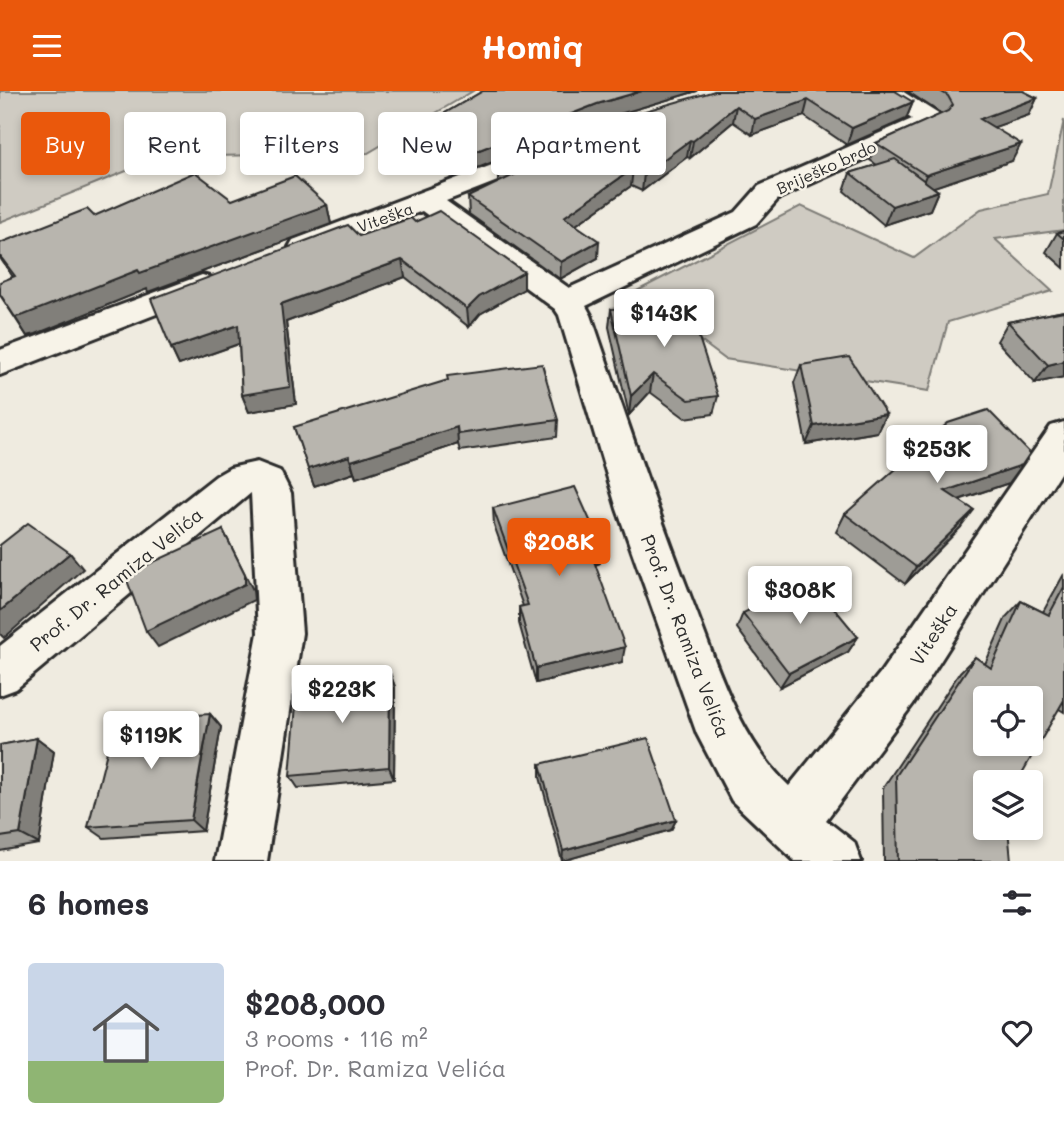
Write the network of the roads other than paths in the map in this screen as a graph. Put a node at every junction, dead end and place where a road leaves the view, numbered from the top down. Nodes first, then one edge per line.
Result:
1 (885, 91) edge
2 (491, 175) edge
3 (427, 201) junction
4 (273, 258) edge
5 (222, 278) edge
6 (568, 302) junction
7 (0, 363) edge
8 (1064, 436) edge
9 (0, 674) edge
10 (790, 824) junction
11 (241, 861) edge
12 (835, 861) edge

1 - 6 street, Briješko brdo
2 - 3 street, Viteška
3 - 4 street, Viteška
3 - 6 street
5 - 7 street
6 - 10 street, Prof. Dr. Ramiza Velića
8 - 10 street, Viteška
9 - 11 street, Prof. Dr. Ramiza Velića
10 - 12 street, Prof. Dr. Ramiza Velića

